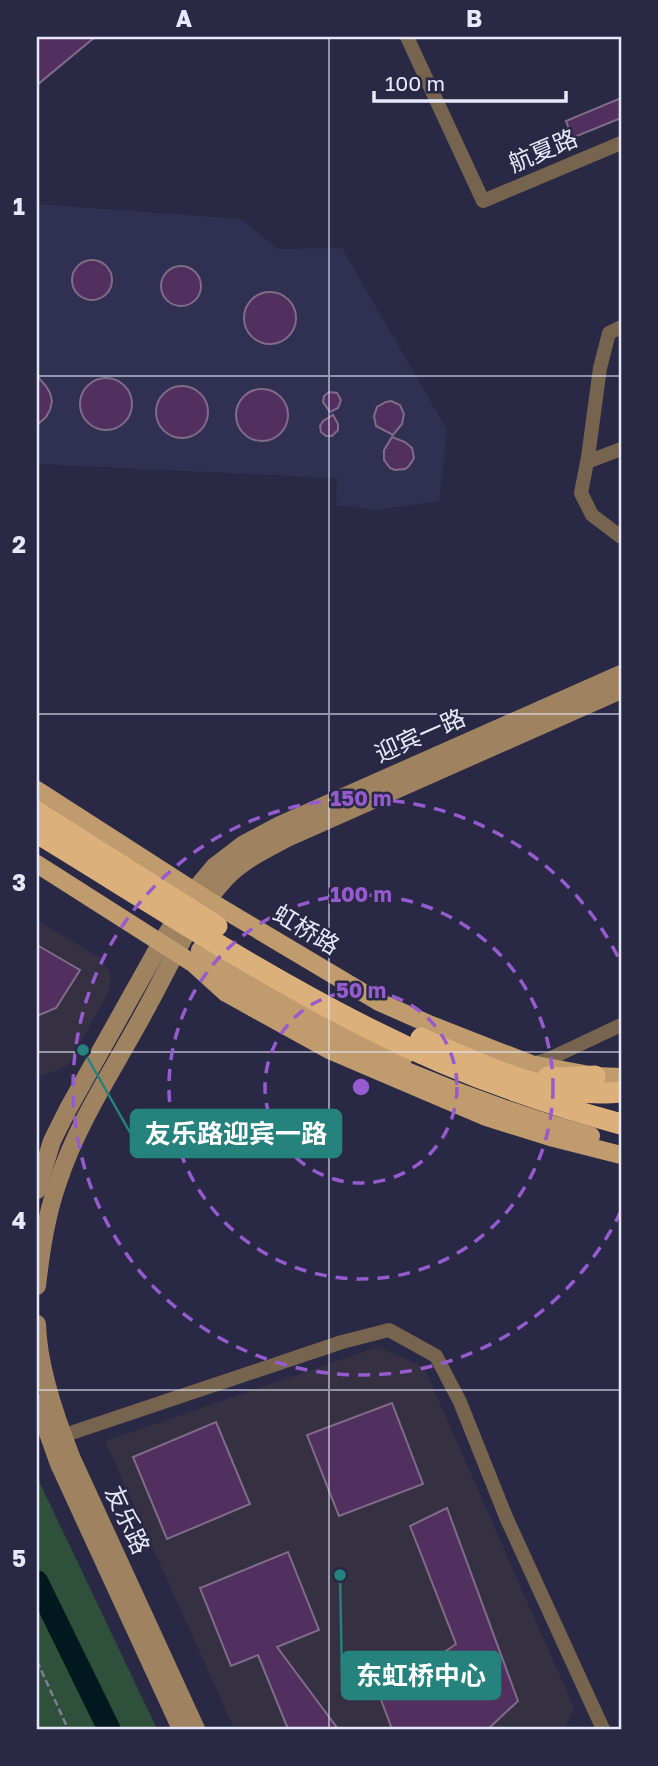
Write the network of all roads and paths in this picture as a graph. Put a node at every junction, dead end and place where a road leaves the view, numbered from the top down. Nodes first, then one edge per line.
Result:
1 (407, 37) edge
2 (621, 143) edge
3 (621, 327) edge
4 (621, 449) edge
5 (587, 462) junction
6 (621, 537) edge
7 (621, 674) edge
8 (621, 690) edge
9 (37, 790) edge
10 (37, 812) edge
11 (37, 833) edge
12 (37, 864) edge
13 (201, 895) junction
14 (169, 948) junction
15 (197, 957) junction
16 (621, 1025) edge
17 (531, 1064) junction
18 (484, 1066) junction
19 (614, 1079) edge
20 (528, 1095) junction
21 (621, 1114) edge
22 (621, 1124) edge
23 (621, 1130) edge
24 (621, 1145) edge
25 (621, 1155) edge
26 (37, 1190) edge
27 (37, 1286) edge
28 (37, 1324) edge
29 (37, 1402) edge
30 (49, 1431) edge
31 (37, 1661) edge
32 (68, 1729) edge
33 (181, 1729) edge
34 (196, 1729) edge
35 (603, 1729) edge

1 - 2 street, 航夏路
3 - 5 street
4 - 5 street
5 - 6 street
7 - 13 main road, 迎宾一路
8 - 13 main road, 迎宾一路
9 - 13 main road, 虹桥路
10 - 18 highway, bridge
11 - 20 highway, bridge
12 - 14 main road
13 - 14 main road, 迎宾一路
13 - 17 main road, 虹桥路
14 - 15 main road
14 - 26 main road
14 - 27 main road
15 - 23 main road
15 - 24 main road
15 - 25 main road
16 - 17 street
17 - 19 main road, 虹桥路
18 - 19 highway
18 - 19 highway
20 - 21 highway, bridge
20 - 22 highway, bridge
28 - 30 main road, 友乐路
29 - 30 main road, 友乐路
30 - 33 main road, 友乐路
30 - 34 main road, 友乐路
30 - 35 street
31 - 32 path

